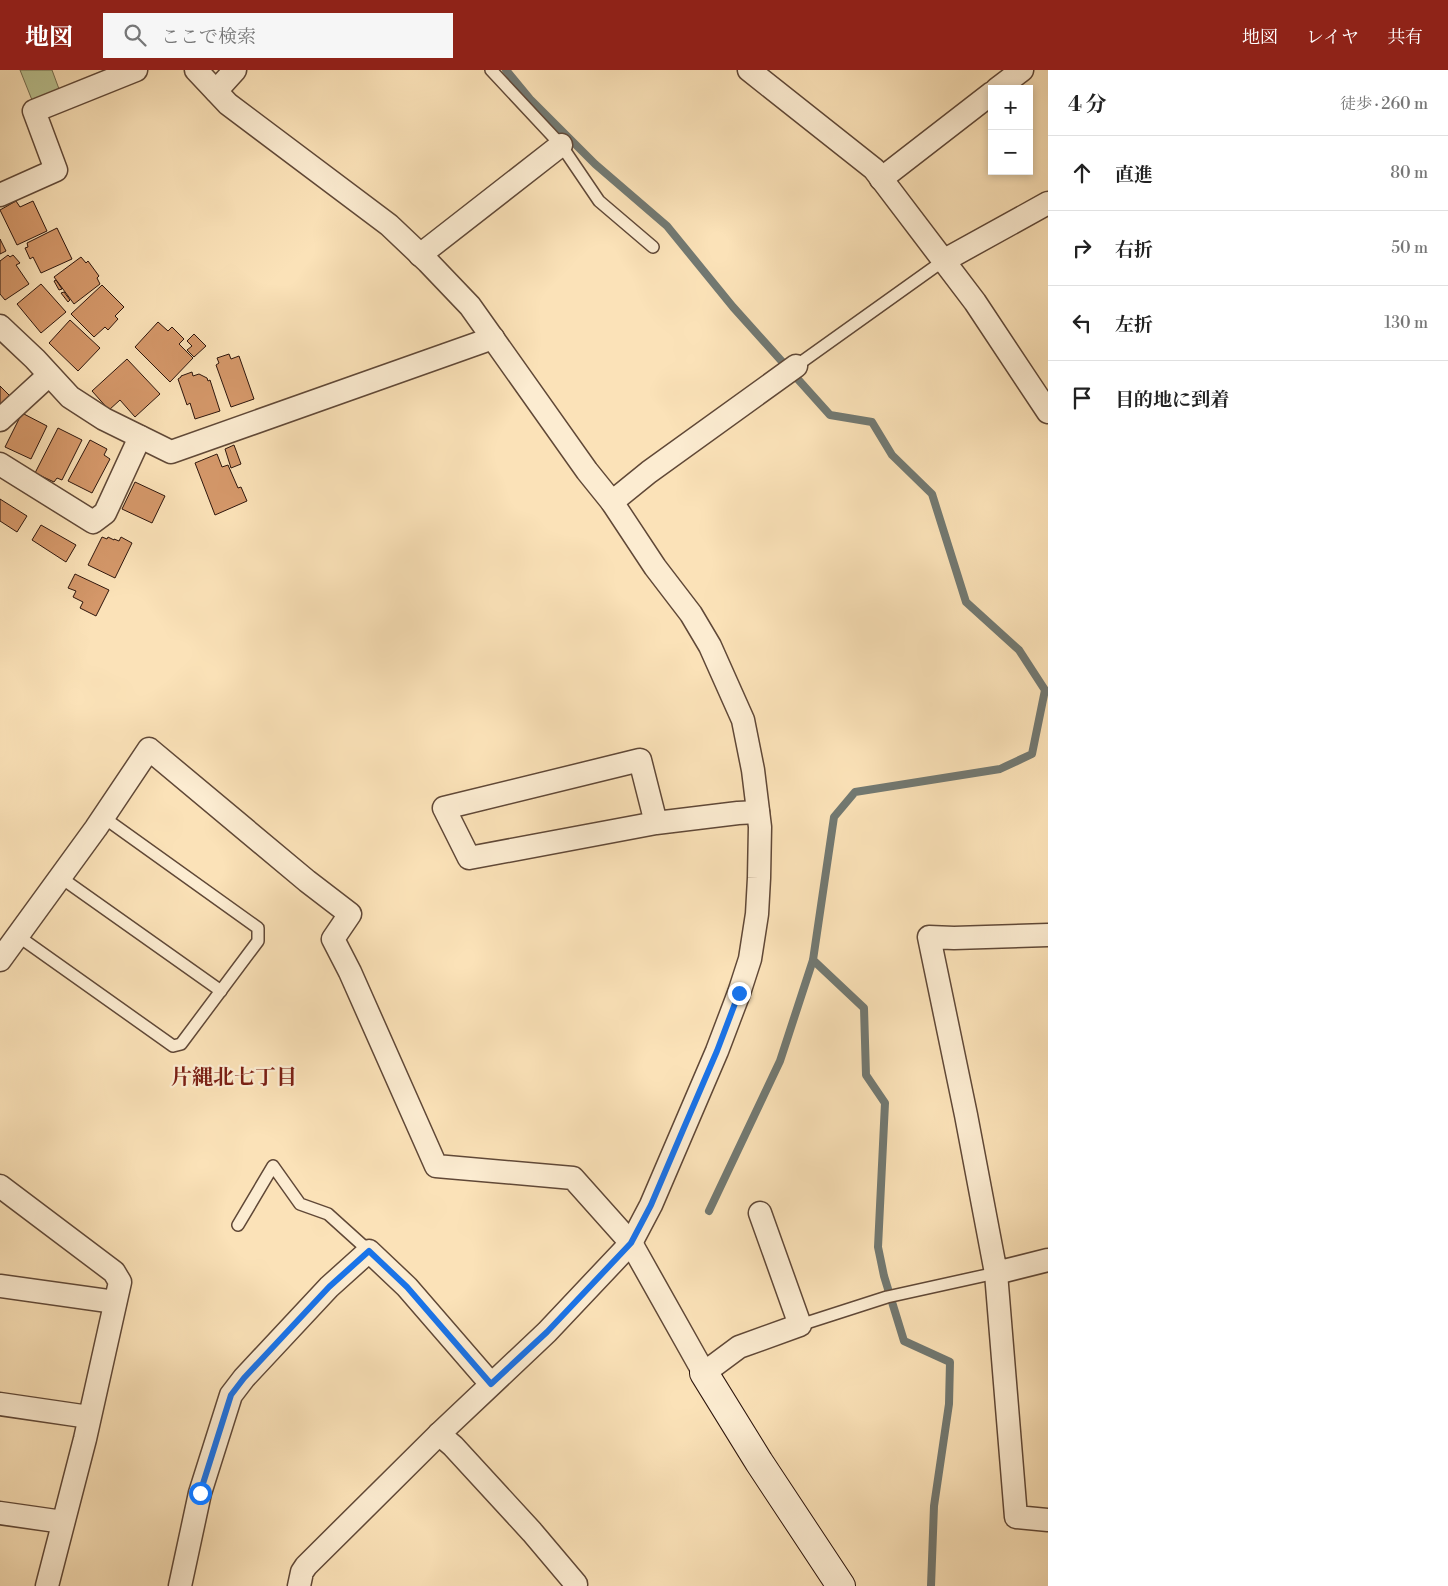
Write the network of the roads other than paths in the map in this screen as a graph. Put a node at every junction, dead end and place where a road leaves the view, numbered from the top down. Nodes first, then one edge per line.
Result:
1 (136, 70) edge
2 (196, 70) edge
3 (235, 70) edge
4 (491, 70) edge
5 (749, 70) edge
6 (1022, 70) edge
7 (1003, 85) edge
8 (216, 91) junction
9 (988, 96) edge
10 (561, 145) junction
11 (881, 179) junction
12 (0, 195) edge
13 (1048, 203) edge
14 (653, 247) dead end
15 (420, 255) junction
16 (943, 260) junction
17 (0, 326) edge
18 (493, 338) junction
19 (796, 366) joint
20 (49, 374) junction
21 (1041, 387) edge
22 (1048, 412) edge
23 (0, 420) edge
24 (140, 437) junction
25 (0, 464) edge
26 (612, 502) junction
27 (758, 812) junction
28 (103, 817) junction
29 (656, 823) junction
30 (60, 876) junction
31 (1048, 935) edge
32 (18, 936) junction
33 (0, 960) edge
34 (221, 991) junction
35 (0, 1186) edge
36 (760, 1213) dead end
37 (238, 1225) dead end
38 (631, 1243) junction
39 (369, 1251) junction
40 (1048, 1260) edge
41 (996, 1273) junction
42 (0, 1286) edge
43 (115, 1302) junction
44 (800, 1325) junction
45 (704, 1373) junction
46 (491, 1384) junction
47 (0, 1404) edge
48 (89, 1417) junction
49 (439, 1434) junction
50 (0, 1513) edge
51 (1048, 1520) edge
52 (63, 1522) junction
53 (576, 1585) edge
54 (47, 1586) edge
55 (180, 1586) edge
56 (299, 1586) edge
57 (841, 1586) edge

1 - 12 street
2 - 8 street
3 - 8 street
4 - 10 lane
5 - 11 street
6 - 7 street
8 - 15 street
9 - 11 street
10 - 14 lane
10 - 15 street
11 - 16 street
13 - 16 street
15 - 18 street
16 - 19 lane
16 - 21 street
17 - 20 street
18 - 24 street
18 - 26 street
19 - 26 street
20 - 23 street
20 - 24 street
21 - 22 street
24 - 25 street
26 - 27 street
27 - 29 street
27 - 38 street
28 - 30 street
28 - 34 lane
28 - 38 street
29 - 29 street
30 - 32 street
30 - 34 lane
31 - 41 street
32 - 33 street
32 - 34 lane
35 - 43 street
36 - 44 street
37 - 39 lane
38 - 45 street
38 - 46 street
39 - 46 street
39 - 55 street
40 - 41 street
41 - 44 lane
41 - 51 street
42 - 43 street
43 - 48 street
44 - 45 street
45 - 57 street
46 - 49 street
47 - 48 street
48 - 52 street
49 - 53 street
49 - 56 street
50 - 52 street
52 - 54 street

